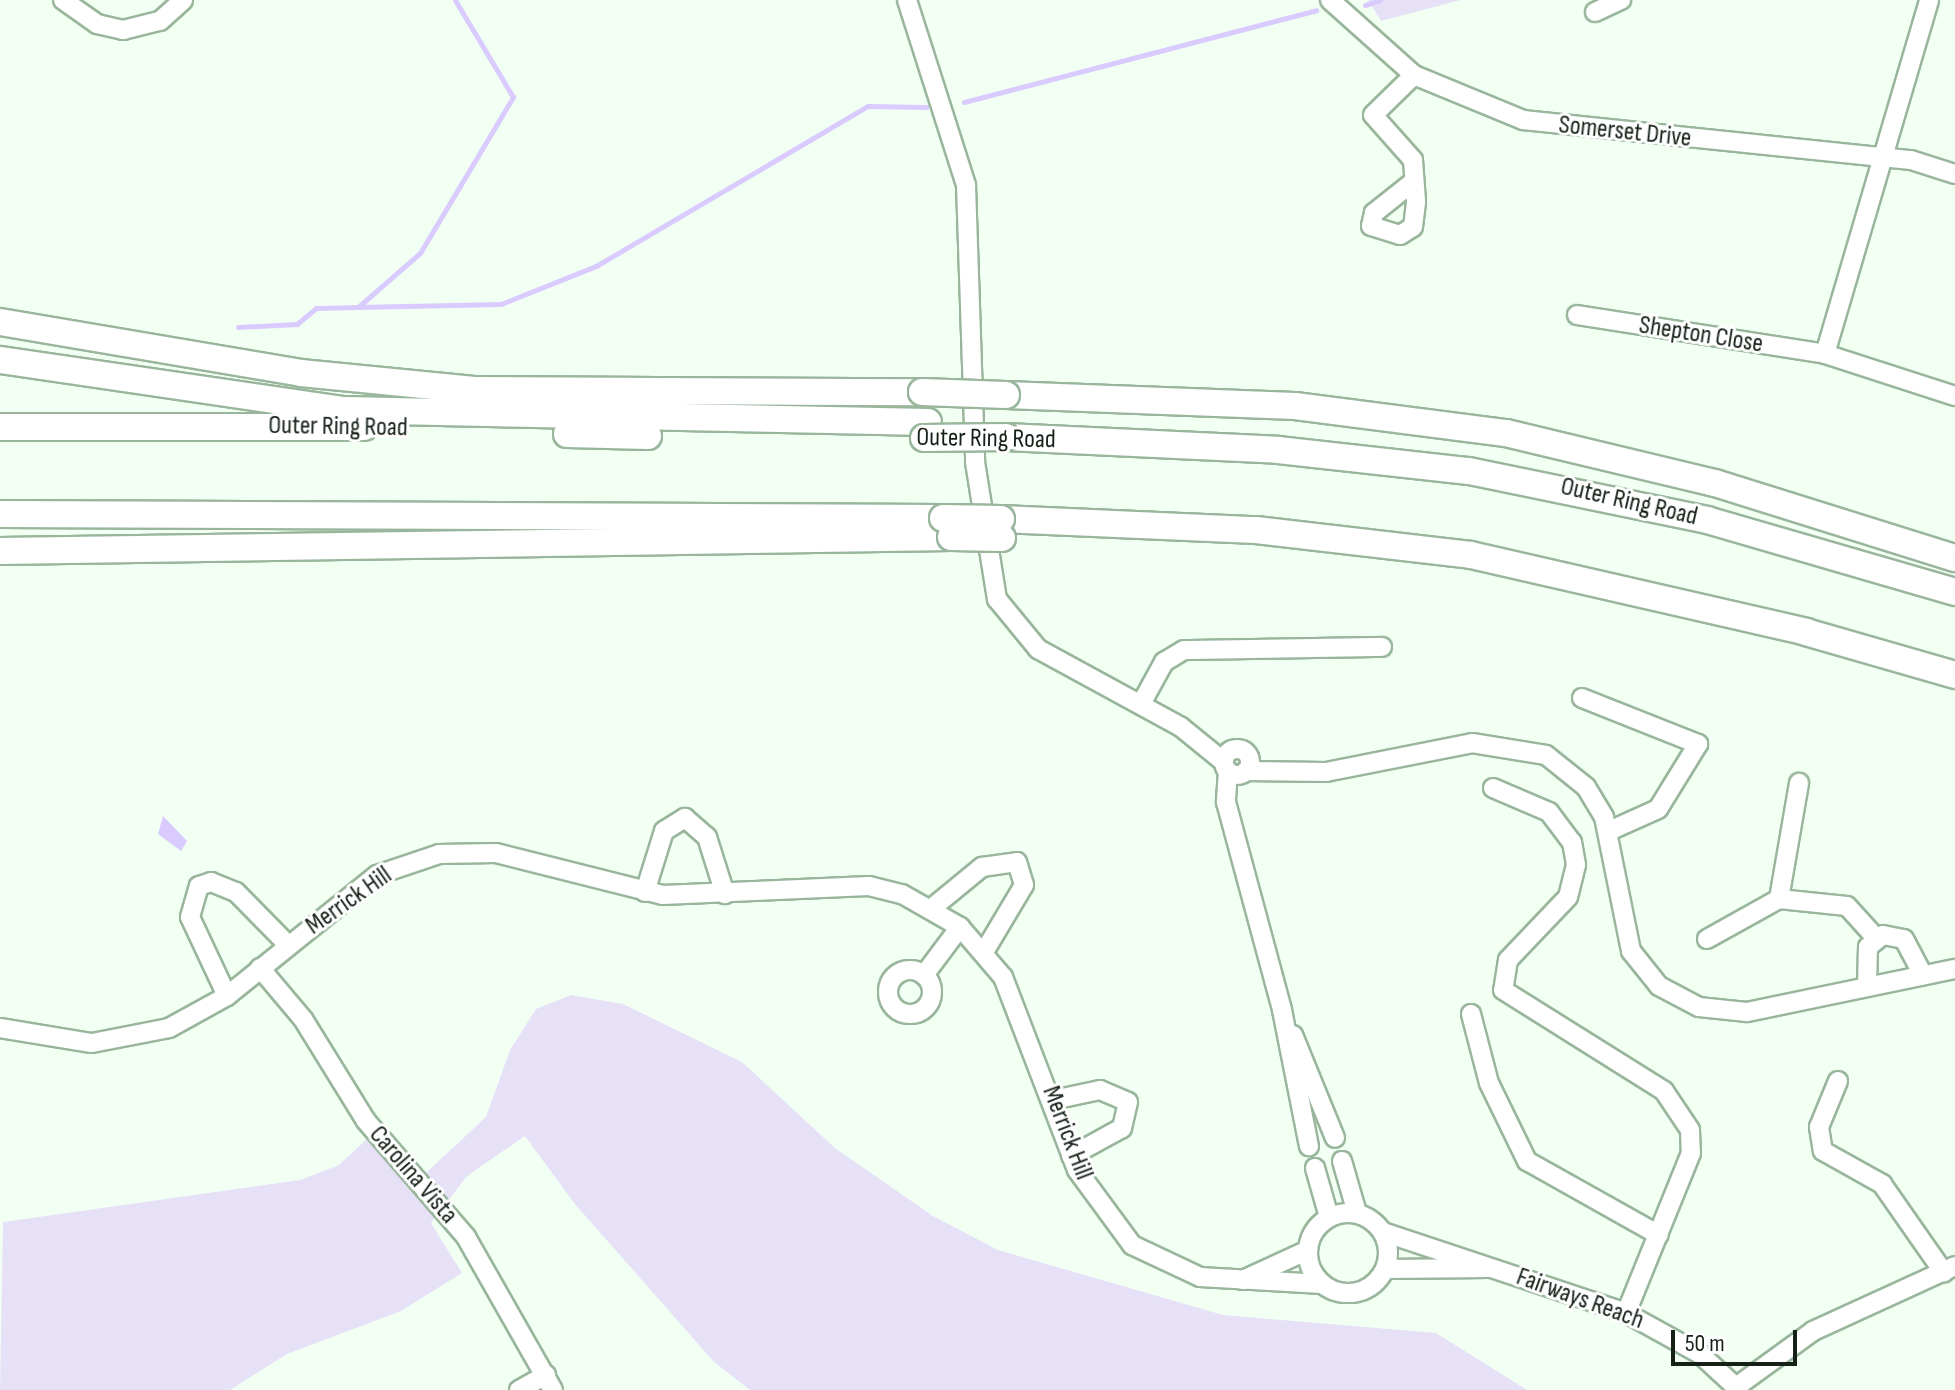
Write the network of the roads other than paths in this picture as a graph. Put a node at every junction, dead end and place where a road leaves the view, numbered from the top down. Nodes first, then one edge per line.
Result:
1 (63, 0) edge
2 (183, 0) edge
3 (889, 0) edge
4 (1330, 0) edge
5 (1621, 0) edge
6 (1929, 0) edge
7 (907, 7) edge
8 (1595, 12) dead end
9 (1414, 75) junction
10 (1882, 157) junction
11 (1955, 174) edge
12 (1413, 182) dead end
13 (1577, 315) dead end
14 (0, 322) edge
15 (1825, 354) junction
16 (0, 360) edge
17 (1955, 396) edge
18 (0, 427) edge
19 (926, 430) junction
20 (0, 514) edge
21 (897, 516) junction
22 (947, 528) junction
23 (0, 531) edge
24 (0, 551) edge
25 (1955, 558) edge
26 (1955, 592) edge
27 (1382, 647) dead end
28 (1955, 675) edge
29 (1582, 698) dead end
30 (1141, 704) junction
31 (1236, 764) junction
32 (1799, 783) dead end
33 (1493, 788) dead end
34 (1609, 831) junction
35 (645, 892) junction
36 (725, 894) junction
37 (1779, 899) junction
38 (932, 908) junction
39 (960, 927) junction
40 (1876, 938) junction
41 (1707, 939) dead end
42 (288, 945) junction
43 (984, 952) junction
44 (260, 968) junction
45 (1955, 969) edge
46 (924, 975) dead end
47 (1923, 975) junction
48 (1867, 987) junction
49 (227, 996) junction
50 (1282, 1010) junction
51 (1471, 1014) dead end
52 (0, 1028) edge
53 (1838, 1081) dead end
54 (1053, 1100) junction
55 (1335, 1138) dead end
56 (1309, 1146) dead end
57 (1071, 1156) junction
58 (1342, 1161) dead end
59 (1315, 1168) dead end
60 (1357, 1213) junction
61 (1329, 1217) junction
62 (1383, 1232) junction
63 (1659, 1235) junction
64 (1308, 1250) junction
65 (1496, 1268) junction
66 (1385, 1269) junction
67 (1949, 1270) edge
68 (1241, 1281) junction
69 (1322, 1284) junction
70 (1626, 1313) junction
71 (550, 1383) edge
72 (1738, 1388) edge
73 (519, 1390) edge

1 - 2 street
3 - 7 street
4 - 9 street, Somerset Drive
5 - 8 street
6 - 10 street
7 - 30 street
9 - 10 street, Somerset Drive
9 - 12 street
10 - 11 street, Somerset Drive
10 - 15 street
13 - 15 street, Shepton Close
14 - 25 highway, bridge
15 - 17 street, Shepton Close
16 - 19 highway
18 - 19 highway, Outer Ring Road
19 - 26 highway, Outer Ring Road, bridge
20 - 21 highway
21 - 22 highway
21 - 23 highway
22 - 24 highway
22 - 28 highway, bridge
27 - 30 street
29 - 34 street
30 - 31 street
31 - 34 street
31 - 50 street
32 - 37 street
33 - 63 street
34 - 48 street
35 - 36 street, Merrick Hill
35 - 36 street
35 - 42 street, Merrick Hill
36 - 38 street, Merrick Hill
37 - 40 street
37 - 41 street
38 - 39 street, Merrick Hill
38 - 43 street
39 - 43 street, Merrick Hill
39 - 46 street
40 - 47 street
40 - 48 street
42 - 44 street, Merrick Hill
42 - 49 street, Merrick Hill
43 - 54 street, Merrick Hill
44 - 49 street, Merrick Hill
44 - 71 street, Carolina Vista
45 - 47 street
47 - 48 street
49 - 52 street, Merrick Hill
50 - 55 street
50 - 56 street
51 - 63 street
53 - 67 street
54 - 57 street, Merrick Hill
54 - 57 street
57 - 68 street, Merrick Hill
58 - 60 street
59 - 61 street
60 - 61 street
60 - 62 street, Fairways Reach
61 - 64 street
62 - 65 street, Fairways Reach
62 - 66 street
63 - 70 street
64 - 68 street
64 - 69 street
65 - 66 street, Fairways Reach
65 - 70 street, Fairways Reach
66 - 69 street
67 - 72 street
68 - 69 street, Merrick Hill
70 - 72 street, Fairways Reach
71 - 73 street

